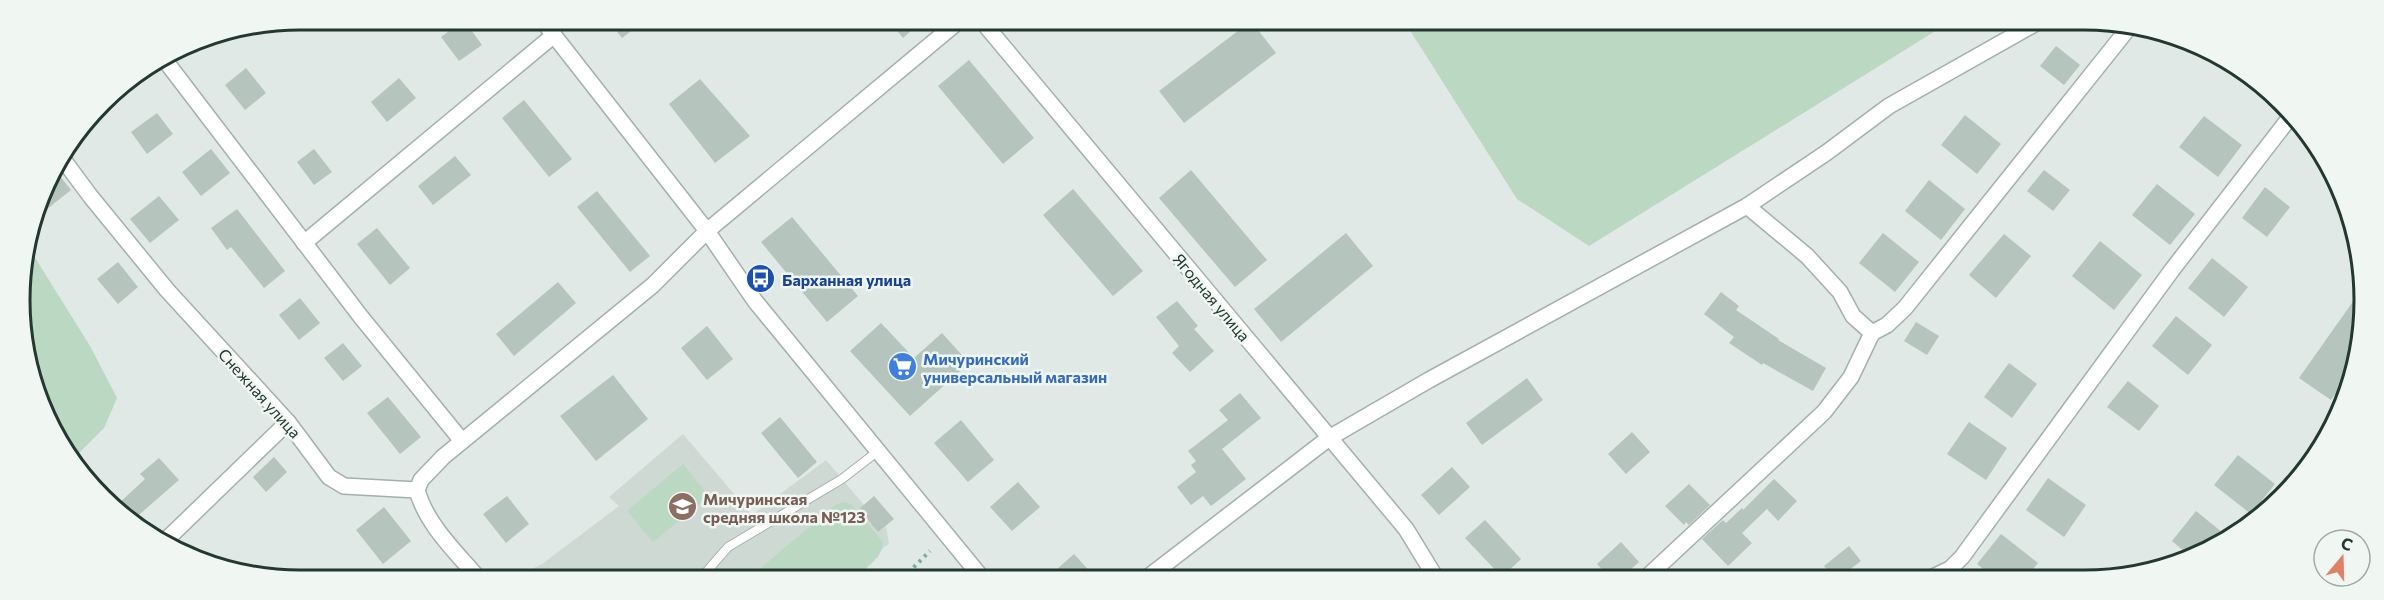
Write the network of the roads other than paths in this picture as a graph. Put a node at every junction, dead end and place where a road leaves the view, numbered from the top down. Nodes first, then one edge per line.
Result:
1 (550, 30) edge
2 (948, 30) edge
3 (989, 30) edge
4 (2024, 30) edge
5 (2125, 33) edge
6 (554, 35) junction
7 (168, 64) edge
8 (2287, 122) edge
9 (67, 164) edge
10 (1747, 206) junction
11 (708, 231) junction
12 (304, 243) junction
13 (1872, 333) junction
14 (288, 422) junction
15 (1329, 438) junction
16 (462, 441) junction
17 (878, 451) junction
18 (417, 490) junction
19 (170, 536) edge
20 (472, 570) edge
21 (708, 570) edge
22 (975, 570) edge
23 (1156, 570) edge
24 (1431, 570) edge
25 (1655, 570) edge
26 (1948, 570) edge

1 - 6 street
2 - 11 street
3 - 15 street, Ягодная улица
4 - 10 street
5 - 13 street
6 - 11 street
6 - 12 street
7 - 12 street
8 - 26 street
9 - 14 street, Снежная улица
10 - 13 street
10 - 15 street
11 - 16 street
11 - 17 street
12 - 16 street
13 - 25 street
14 - 18 street, Снежная улица
14 - 19 street
15 - 23 street
15 - 24 street, Ягодная улица
16 - 18 street
17 - 21 lane
17 - 22 street
18 - 20 street

